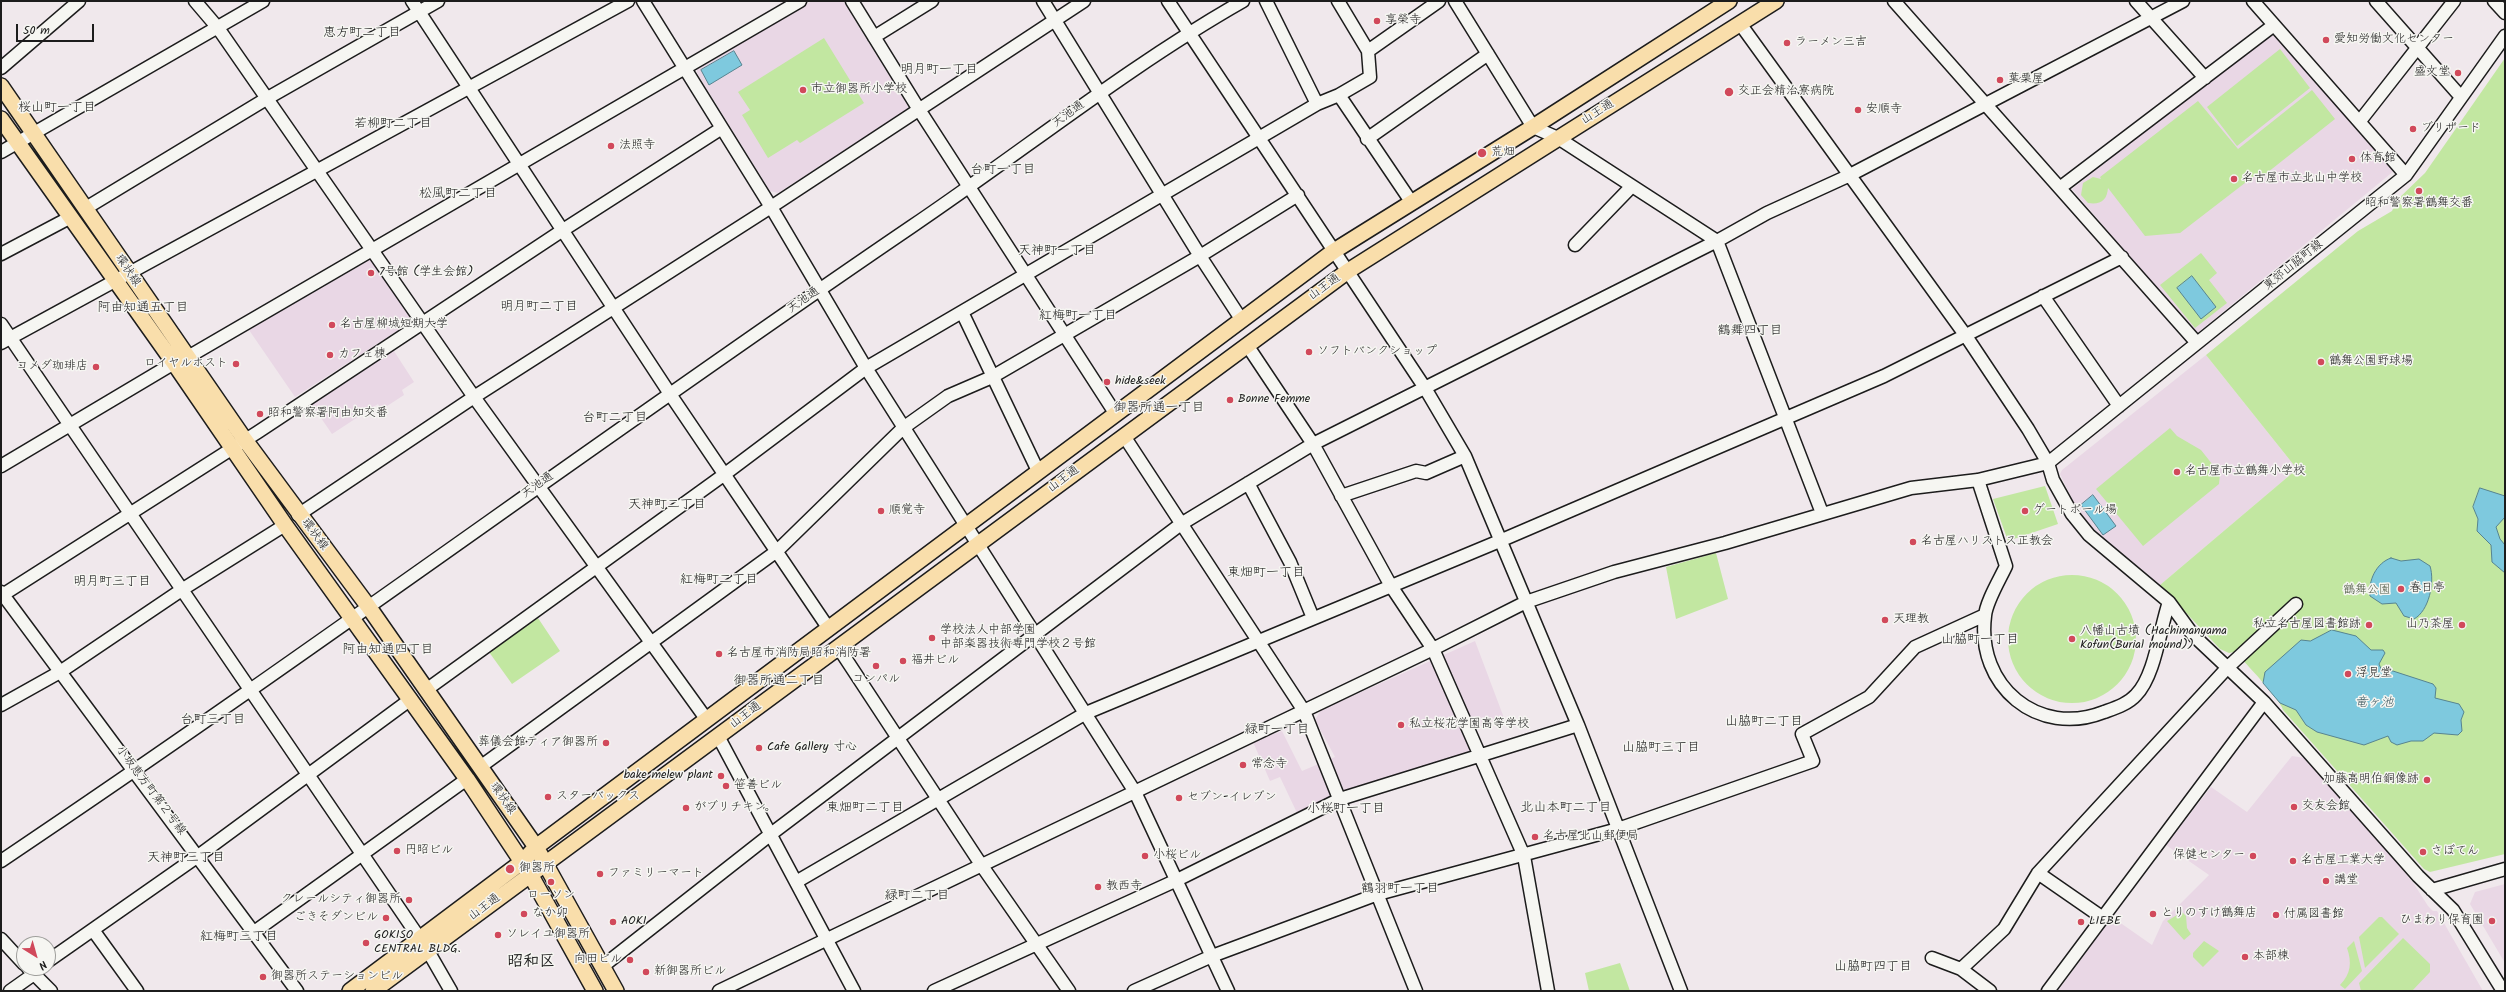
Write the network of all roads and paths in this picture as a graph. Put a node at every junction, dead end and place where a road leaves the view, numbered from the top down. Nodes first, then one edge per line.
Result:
1 (79, 1) edge
2 (195, 1) edge
3 (262, 1) edge
4 (412, 1) edge
5 (438, 1) edge
6 (628, 1) edge
7 (643, 1) edge
8 (800, 1) edge
9 (852, 1) edge
10 (932, 1) edge
11 (1043, 1) edge
12 (1084, 1) edge
13 (1168, 1) edge
14 (1244, 1) edge
15 (1266, 1) edge
16 (1338, 1) edge
17 (1439, 1) edge
18 (1456, 1) edge
19 (1776, 1) edge
20 (1894, 1) edge
21 (2136, 1) edge
22 (2183, 1) edge
23 (2252, 1) edge
24 (2376, 1) edge
25 (2454, 1) edge
26 (2494, 1) edge
27 (1725, 2) edge
28 (419, 12) junction
29 (2505, 13) edge
30 (2151, 17) junction
31 (1054, 20) junction
32 (1740, 25) junction
33 (2274, 25) junction
34 (218, 28) junction
35 (1187, 33) junction
36 (2505, 36) edge
37 (874, 38) junction
38 (2417, 47) junction
39 (1368, 51) junction
40 (1488, 54) junction
41 (1, 68) edge
42 (685, 69) junction
43 (2205, 78) junction
44 (1, 86) edge
45 (469, 87) junction
46 (1100, 92) junction
47 (1339, 95) junction
48 (2461, 97) junction
49 (266, 99) junction
50 (1986, 102) junction
51 (1317, 104) junction
52 (918, 108) junction
53 (1, 119) edge
54 (2360, 121) junction
55 (1533, 127) junction
56 (722, 128) junction
57 (33, 133) junction
58 (1260, 138) junction
59 (1558, 138) junction
60 (1368, 139) junction
61 (18, 142) junction
62 (1, 152) edge
63 (520, 162) junction
64 (316, 171) junction
65 (2406, 175) junction
66 (1848, 176) junction
67 (1632, 186) junction
68 (970, 187) junction
69 (2061, 187) junction
70 (1162, 194) junction
71 (1298, 195) junction
72 (1412, 202) junction
73 (771, 207) junction
74 (86, 208) junction
75 (71, 217) junction
76 (563, 230) junction
77 (1717, 241) junction
78 (1575, 245) dead end
79 (373, 250) junction
80 (1334, 251) junction
81 (1, 254) edge
82 (1200, 256) junction
83 (2122, 257) junction
84 (1348, 271) junction
85 (128, 274) junction
86 (1026, 275) junction
87 (115, 281) junction
88 (819, 289) junction
89 (2043, 296) junction
90 (613, 307) junction
91 (962, 312) junction
92 (1241, 319) junction
93 (422, 323) junction
94 (1, 324) edge
95 (1064, 335) junction
96 (1966, 336) junction
97 (6, 340) edge
98 (2197, 343) junction
99 (1247, 344) junction
100 (181, 360) junction
101 (866, 368) junction
102 (992, 377) junction
103 (1425, 388) junction
104 (670, 394) junction
105 (474, 397) junction
106 (2119, 406) junction
107 (1115, 413) junction
108 (1786, 416) junction
109 (70, 426) junction
110 (903, 428) junction
111 (1124, 436) junction
112 (245, 440) junction
113 (1313, 444) junction
114 (232, 448) junction
115 (1465, 456) junction
116 (2048, 463) junction
117 (1, 466) edge
118 (1038, 471) junction
119 (725, 474) junction
120 (1978, 480) junction
121 (1248, 484) junction
122 (538, 486) junction
123 (1341, 496) junction
124 (130, 512) junction
125 (1822, 513) junction
126 (298, 515) junction
127 (1181, 524) junction
128 (285, 525) junction
129 (965, 526) junction
130 (1502, 540) junction
131 (979, 543) junction
132 (777, 551) junction
133 (596, 568) junction
134 (1391, 586) junction
135 (183, 589) junction
136 (2, 594) edge
137 (1526, 602) junction
138 (2169, 602) junction
139 (2296, 604) dead end
140 (368, 606) junction
141 (1985, 615) junction
142 (353, 618) junction
143 (1313, 618) junction
144 (829, 629) junction
145 (1036, 633) junction
146 (1257, 640) junction
147 (650, 642) junction
148 (838, 648) junction
149 (1434, 649) junction
150 (2228, 667) junction
151 (60, 672) junction
152 (426, 690) junction
153 (250, 692) junction
154 (411, 699) junction
155 (2264, 702) junction
156 (1, 705) edge
157 (1304, 711) junction
158 (1086, 713) junction
159 (707, 720) junction
160 (1578, 725) junction
161 (718, 736) junction
162 (897, 739) junction
163 (1481, 755) junction
164 (480, 767) junction
165 (134, 771) junction
166 (307, 774) junction
167 (467, 779) junction
168 (1135, 792) junction
169 (937, 798) junction
170 (1340, 799) junction
171 (1618, 828) junction
172 (771, 834) junction
173 (536, 847) junction
174 (361, 855) junction
175 (198, 856) junction
176 (1524, 856) junction
177 (1, 861) edge
178 (546, 862) junction
179 (982, 866) junction
180 (526, 868) junction
181 (2505, 869) edge
182 (2038, 872) junction
183 (1177, 880) junction
184 (796, 882) junction
185 (2432, 890) junction
186 (1378, 894) junction
187 (2103, 918) junction
188 (93, 930) junction
189 (254, 932) junction
190 (1, 939) edge
191 (828, 939) junction
192 (424, 945) junction
193 (1038, 945) junction
194 (16, 954) edge
195 (56, 955) edge
196 (1212, 956) junction
197 (1932, 958) dead end
198 (603, 966) junction
199 (1961, 969) junction
200 (24, 976) edge
201 (37, 976) edge
202 (10, 991) edge
203 (51, 991) edge
204 (136, 991) edge
205 (297, 991) edge
206 (350, 991) edge
207 (373, 991) edge
208 (451, 991) edge
209 (596, 991) edge
210 (616, 991) edge
211 (719, 991) edge
212 (854, 991) edge
213 (934, 991) edge
214 (1069, 991) edge
215 (1134, 991) edge
216 (1228, 991) edge
217 (1416, 991) edge
218 (1548, 991) edge
219 (1681, 991) edge
220 (1990, 991) edge
221 (2048, 991) edge
222 (2503, 991) edge

1 - 41 street
2 - 34 street
3 - 34 street
4 - 28 street
5 - 28 street
6 - 45 street
7 - 42 street
8 - 42 street
9 - 37 street
10 - 37 street
11 - 31 street
12 - 31 street
13 - 35 street
14 - 35 street, 天池通
15 - 51 street
16 - 39 street
17 - 39 street
18 - 40 street
19 - 32 main road, 山王通
20 - 50 street
21 - 30 street
22 - 30 street
23 - 33 street
24 - 38 street
25 - 38 street
26 - 29 street
27 - 55 main road, 山王通
28 - 45 street
28 - 49 street
30 - 43 street
30 - 50 street
31 - 46 street
31 - 52 street
32 - 59 main road, 山王通
32 - 66 street
33 - 43 street
33 - 54 street
34 - 49 street
34 - 57 street
35 - 46 street, 天池通
35 - 58 street
36 - 48 street, 東郊山脇町線
37 - 52 street
38 - 48 street
38 - 54 street
39 - 47 street
40 - 55 street
40 - 60 street
42 - 56 street
42 - 63 street
43 - 69 street
44 - 57 main road, 環状線
45 - 63 street
45 - 64 street
46 - 68 street, 天池通
46 - 70 street
47 - 51 street
47 - 60 street
48 - 65 street, 東郊山脇町線
49 - 64 street
49 - 74 street
50 - 66 street
50 - 69 street
51 - 58 street
52 - 68 street
52 - 73 street
53 - 61 main road, 環状線
54 - 65 street
55 - 59 street
55 - 72 main road, 山王通
56 - 73 street
56 - 76 street
57 - 61 street
57 - 74 main road, 環状線
58 - 70 street
58 - 71 street
59 - 67 street
59 - 84 main road, 山王通
60 - 72 street
61 - 62 street
61 - 75 main road, 環状線
63 - 76 street
63 - 79 street
64 - 79 street
64 - 85 street
65 - 98 street, 東郊山脇町線
66 - 77 street
66 - 96 street
67 - 77 street
67 - 78 street
68 - 86 street
68 - 88 street, 天池通
69 - 83 street
70 - 82 street
70 - 86 street
71 - 80 street
71 - 82 street
72 - 80 main road, 山王通
73 - 88 street
73 - 90 street
74 - 85 main road, 環状線
75 - 81 street
75 - 87 main road, 環状線
76 - 90 street
76 - 93 street
77 - 103 street
77 - 108 street
79 - 93 street
79 - 100 street
80 - 84 street
80 - 92 main road, 山王通
82 - 92 street
82 - 95 street
83 - 89 street
83 - 98 street
84 - 99 main road, 山王通
84 - 103 street
85 - 87 street
85 - 100 main road, 環状線
86 - 91 street
86 - 95 street
87 - 97 street
87 - 100 main road, 環状線
88 - 101 street
88 - 104 street, 天池通
89 - 96 street
89 - 106 street
90 - 104 street
90 - 105 street
91 - 101 street
91 - 102 street
92 - 107 main road, 山王通
93 - 105 street
93 - 112 street
94 - 97 street
95 - 102 street
95 - 107 street
96 - 108 street
96 - 116 street
97 - 109 street
98 - 106 street, 東郊山脇町線
99 - 111 main road, 山王通
99 - 113 street
100 - 109 street
100 - 112 main road, 環状線
100 - 114 main road, 環状線
101 - 110 street
101 - 119 street
102 - 110 street
102 - 118 street
103 - 113 street
103 - 115 street
104 - 119 street
104 - 122 street, 天池通
105 - 122 street
105 - 126 street
106 - 116 street, 東郊山脇町線
107 - 118 main road, 山王通
108 - 125 street
108 - 130 street
109 - 117 street
109 - 124 street
110 - 129 street
110 - 132 street
111 - 127 street
111 - 131 main road, 山王通
112 - 114 street
112 - 126 main road, 環状線
113 - 121 street
113 - 123 street
114 - 124 street
114 - 128 main road, 環状線
115 - 123 street
115 - 130 street
116 - 120 street
116 - 138 street
118 - 129 main road, 山王通
119 - 132 street
119 - 133 street
120 - 125 street
120 - 141 street
121 - 127 street
121 - 143 street
122 - 133 street
122 - 140 street, 天池通
123 - 134 street
124 - 135 street
124 - 136 street
125 - 137 street
126 - 140 main road, 環状線
127 - 145 street
127 - 146 street
128 - 135 street
128 - 142 main road, 環状線
129 - 131 street
129 - 144 main road, 山王通
130 - 134 street
130 - 137 street
131 - 145 street
131 - 148 main road, 山王通
132 - 144 street
132 - 147 street
133 - 147 street
133 - 152 street
134 - 143 street
134 - 149 street
135 - 151 street
135 - 153 street
136 - 151 street, 小坂恵方町第２号線
137 - 149 street
137 - 160 street
138 - 141 street
138 - 150 street
139 - 150 street
140 - 142 street, 天池通
140 - 152 main road, 環状線
141 - 171 street
142 - 153 street, 天池通
142 - 154 main road, 環状線
143 - 146 street
144 - 159 main road, 山王通
145 - 158 street
145 - 162 street
146 - 157 street
146 - 158 street
147 - 159 street
147 - 164 street
148 - 161 main road, 山王通
148 - 162 street
149 - 157 street
149 - 163 street
150 - 155 street
150 - 182 street
151 - 156 street
151 - 165 street, 小坂恵方町第２号線
152 - 164 main road, 環状線
153 - 165 street, 天池通
153 - 166 street
154 - 166 street
154 - 167 main road, 環状線
155 - 185 street
155 - 187 street
157 - 168 street
157 - 170 street
158 - 168 street
158 - 169 street
159 - 173 main road, 山王通
160 - 163 street
160 - 171 street
161 - 172 street
161 - 178 main road, 山王通
162 - 169 street
162 - 172 street
163 - 170 street
163 - 176 street
164 - 173 main road, 環状線
165 - 175 street, 小坂恵方町第２号線
165 - 177 street, 天池通
166 - 174 street
166 - 175 street
167 - 174 street
167 - 180 main road, 環状線
168 - 179 street
168 - 183 street
169 - 179 street
169 - 184 street
170 - 183 street
170 - 186 street
171 - 176 street
171 - 219 street
172 - 184 street
172 - 198 street
173 - 178 main road, 環状線
173 - 180 main road, 山王通
174 - 189 street
174 - 192 street
175 - 188 street
175 - 189 street, 小坂恵方町第２号線
176 - 186 street
176 - 218 street
178 - 180 main road, 山王通
178 - 198 main road, 環状線
179 - 191 street
179 - 193 street
180 - 192 main road, 山王通
180 - 209 main road, 環状線
181 - 185 street
182 - 187 street
182 - 199 street
183 - 193 street
183 - 196 street
184 - 191 street
185 - 222 street
186 - 196 street
186 - 217 street
187 - 221 street
188 - 195 street
188 - 204 street
189 - 205 street, 小坂恵方町第２号線
190 - 194 street
191 - 211 street
191 - 212 street
192 - 206 main road, 山王通
192 - 207 main road, 山王通
192 - 208 street
193 - 213 street
193 - 214 street
196 - 215 street
196 - 216 street
197 - 199 street
198 - 210 main road, 環状線
199 - 220 street
200 - 202 street
201 - 203 street

